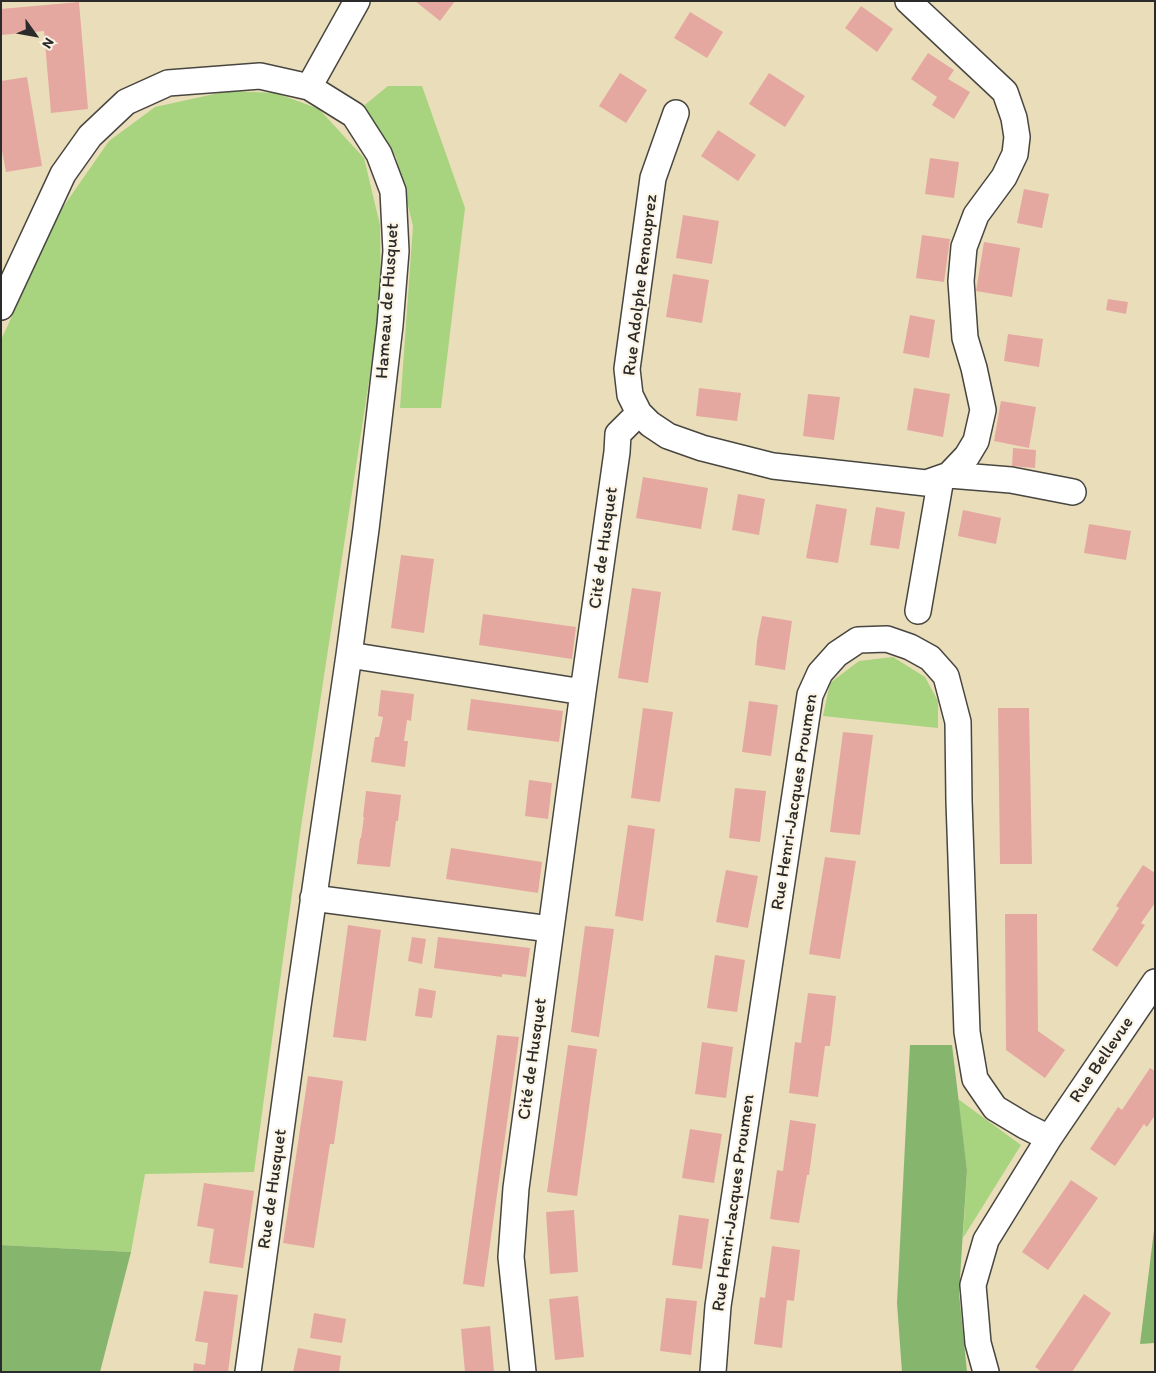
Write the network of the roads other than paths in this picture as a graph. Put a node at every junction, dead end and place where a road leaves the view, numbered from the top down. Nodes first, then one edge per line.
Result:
1 (357, 1) edge
2 (908, 1) edge
3 (309, 88) junction
4 (676, 113) dead end
5 (1, 307) edge
6 (639, 412) junction
7 (945, 476) junction
8 (1073, 492) dead end
9 (918, 610) dead end
10 (349, 655) junction
11 (583, 692) junction
12 (313, 898) junction
13 (550, 929) junction
14 (1155, 982) edge
15 (1049, 1138) junction
16 (248, 1372) edge
17 (522, 1372) edge
18 (713, 1372) edge
19 (986, 1372) edge

1 - 3 street
2 - 7 street
3 - 5 street, Hameau de Husquet
3 - 10 street, Hameau de Husquet
4 - 6 street, Rue Adolphe Renouprez
6 - 7 street, Rue Adolphe Renouprez
6 - 11 street, Cité de Husquet
7 - 8 street, Rue Adolphe Renouprez
7 - 9 street
10 - 11 street
10 - 12 street
11 - 13 street, Cité de Husquet
12 - 13 street
12 - 16 street, Rue de Husquet
13 - 17 street, Cité de Husquet
14 - 15 street, Rue Bellevue
15 - 18 street, Rue Henri-Jacques Proumen
15 - 19 street, Rue Bellevue

